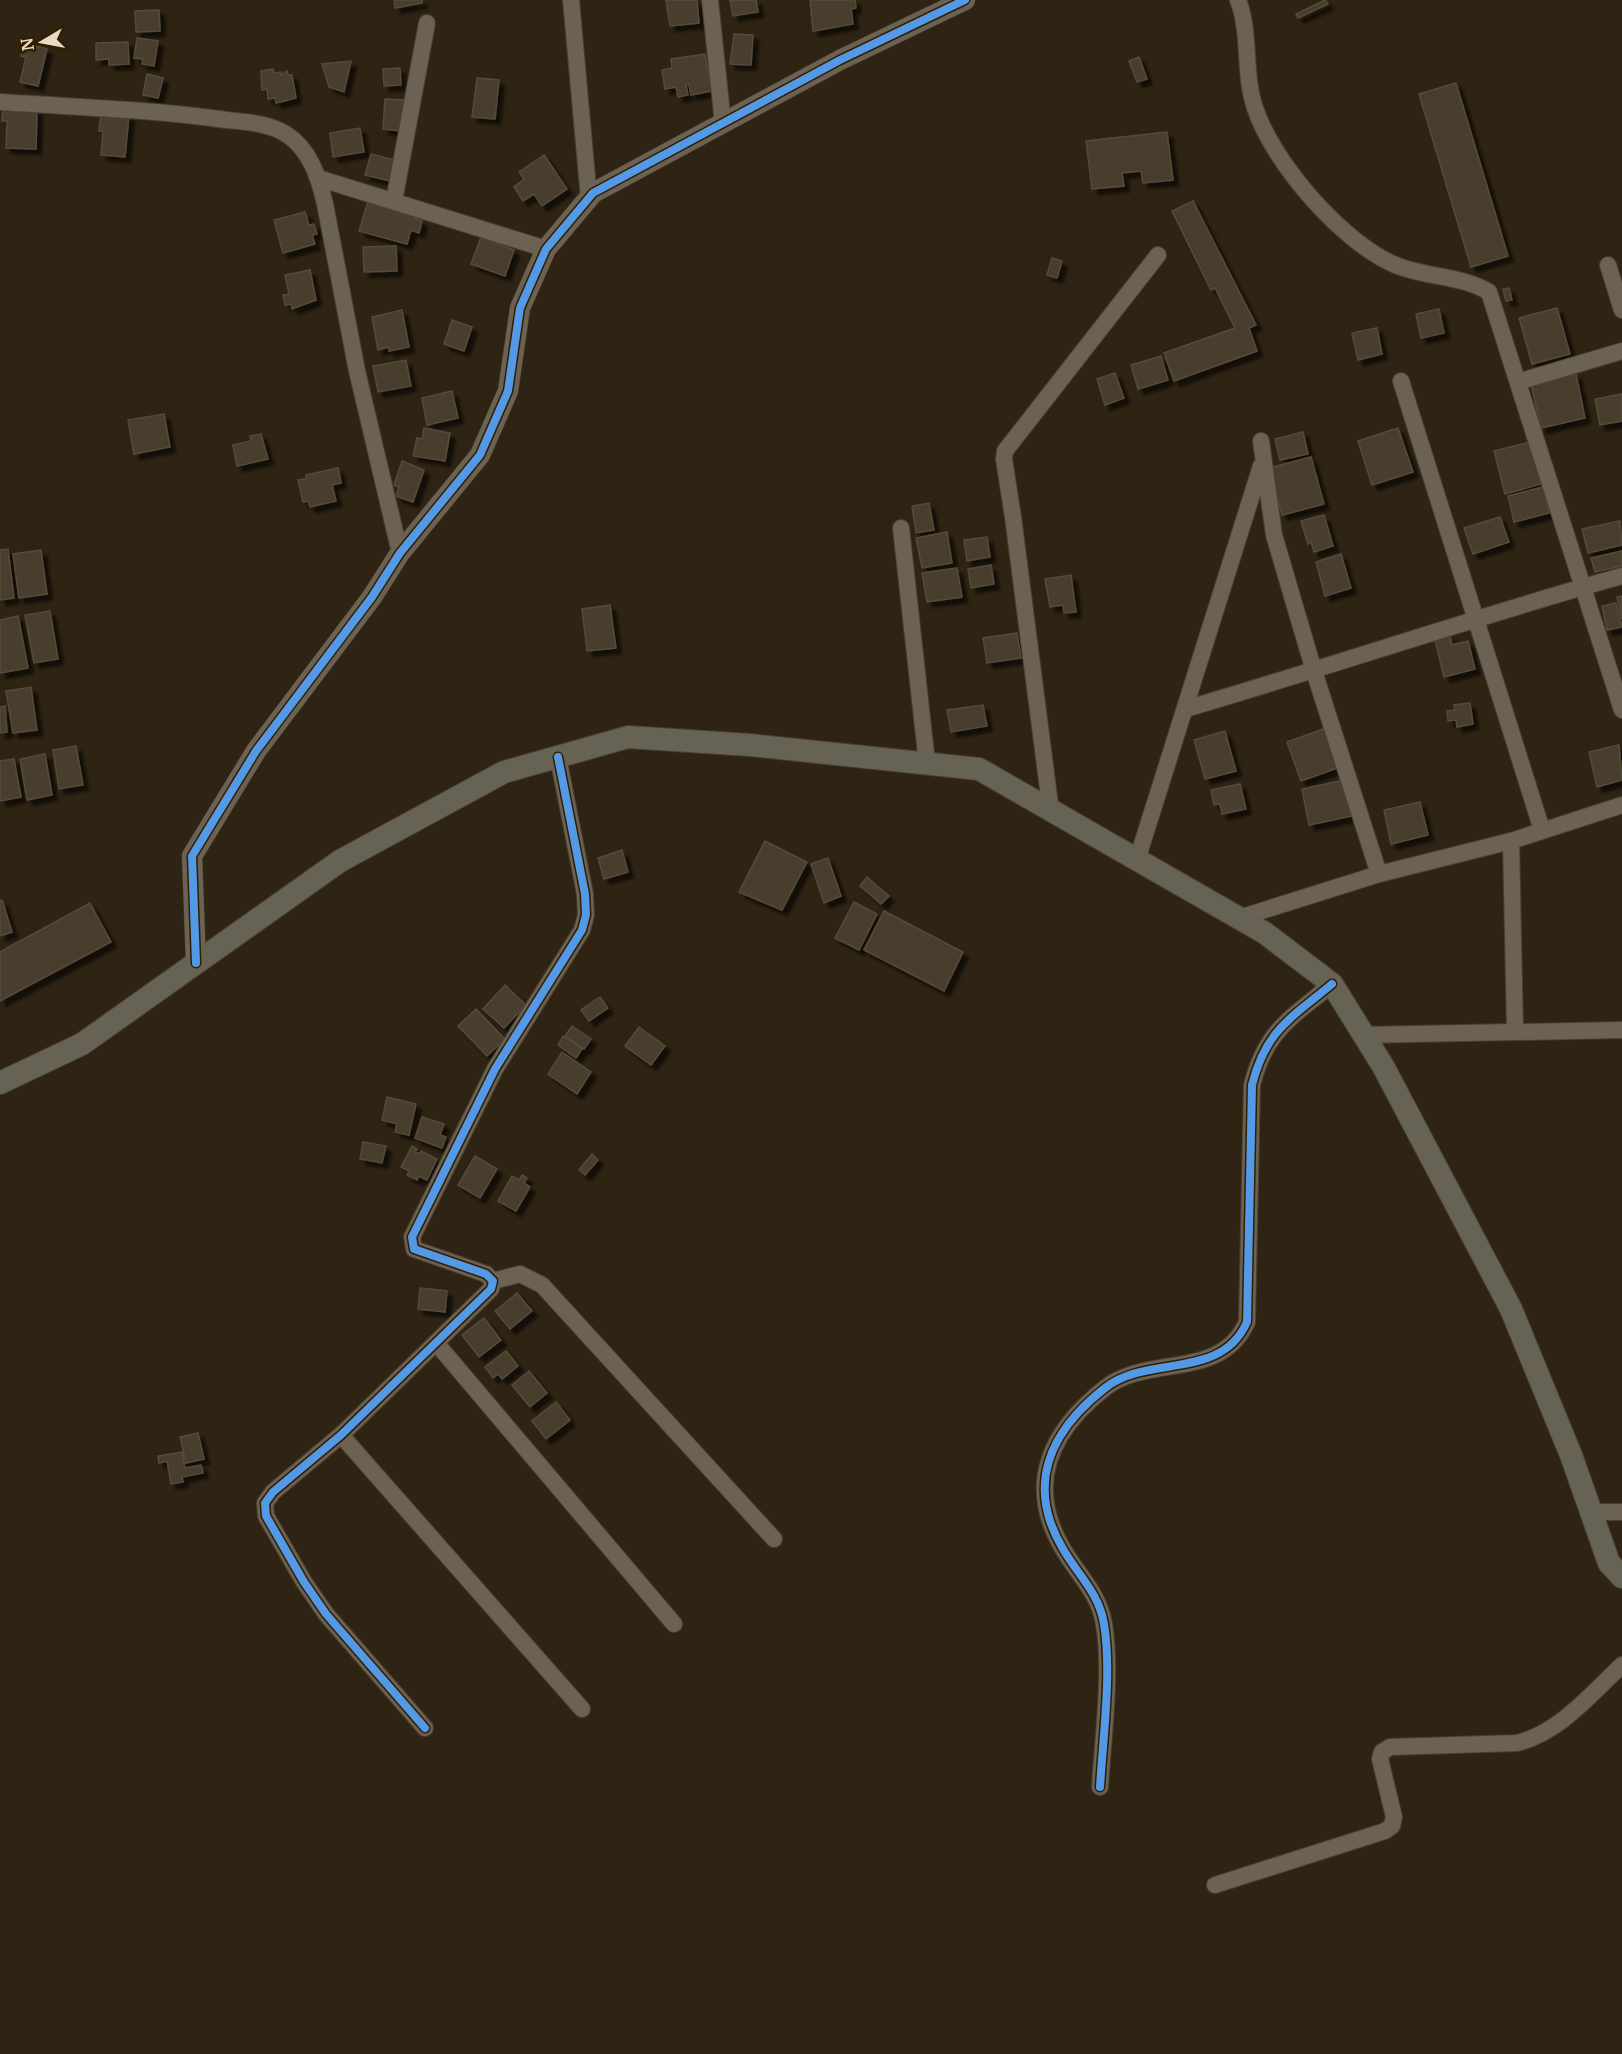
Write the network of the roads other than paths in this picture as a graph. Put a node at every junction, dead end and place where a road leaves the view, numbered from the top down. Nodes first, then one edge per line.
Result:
1 (571, 0) edge
2 (710, 0) edge
3 (965, 0) edge
4 (1238, 0) edge
5 (427, 23) dead end
6 (0, 102) edge
7 (723, 124) junction
8 (318, 178) junction
9 (589, 199) junction
10 (394, 201) junction
11 (546, 249) junction
12 (1158, 255) dead end
13 (1608, 265) dead end
14 (1622, 310) edge
15 (1622, 351) edge
16 (1401, 381) dead end
17 (1518, 382) junction
18 (1261, 441) dead end
19 (1264, 459) junction
20 (901, 528) dead end
21 (400, 553) junction
22 (1622, 576) edge
23 (1584, 587) junction
24 (1474, 618) junction
25 (1314, 671) junction
26 (1185, 709) junction
27 (1622, 710) edge
28 (558, 757) junction
29 (927, 763) junction
30 (1622, 805) edge
31 (1051, 812) junction
32 (1542, 830) junction
33 (1511, 841) junction
34 (1137, 860) junction
35 (1379, 874) junction
36 (1239, 918) junction
37 (196, 963) junction
38 (1332, 984) junction
39 (1622, 1030) edge
40 (1515, 1031) junction
41 (1363, 1035) junction
42 (0, 1083) edge
43 (493, 1281) junction
44 (437, 1344) junction
45 (341, 1435) junction
46 (1591, 1512) junction
47 (1622, 1512) edge
48 (774, 1539) dead end
49 (1622, 1576) edge
50 (674, 1624) dead end
51 (1622, 1665) edge
52 (582, 1709) dead end
53 (425, 1728) dead end
54 (1100, 1787) dead end
55 (1215, 1885) dead end

1 - 9 street
2 - 7 street
3 - 7 street
4 - 17 street
5 - 10 street
6 - 8 street
7 - 9 street
8 - 10 street
8 - 21 street
9 - 11 street
10 - 11 street
11 - 21 street
12 - 31 street
13 - 14 street
15 - 17 street
16 - 24 street
17 - 23 street
18 - 19 street
19 - 25 street
19 - 26 street
20 - 29 street
21 - 37 street
22 - 23 street
23 - 24 street
23 - 27 street
24 - 25 street
24 - 32 street
25 - 26 street
25 - 35 street
26 - 34 street
28 - 29 main road
28 - 37 main road
28 - 43 street
29 - 31 main road
30 - 32 street
31 - 34 main road
32 - 33 street
33 - 35 street
33 - 40 street
34 - 36 main road
35 - 36 street
36 - 38 main road
37 - 42 main road
38 - 41 main road
38 - 54 street
39 - 40 street
40 - 41 street
41 - 46 main road
43 - 44 street
43 - 48 street
44 - 45 street
44 - 50 street
45 - 52 street
45 - 53 street
46 - 47 street
46 - 49 main road
51 - 55 street

